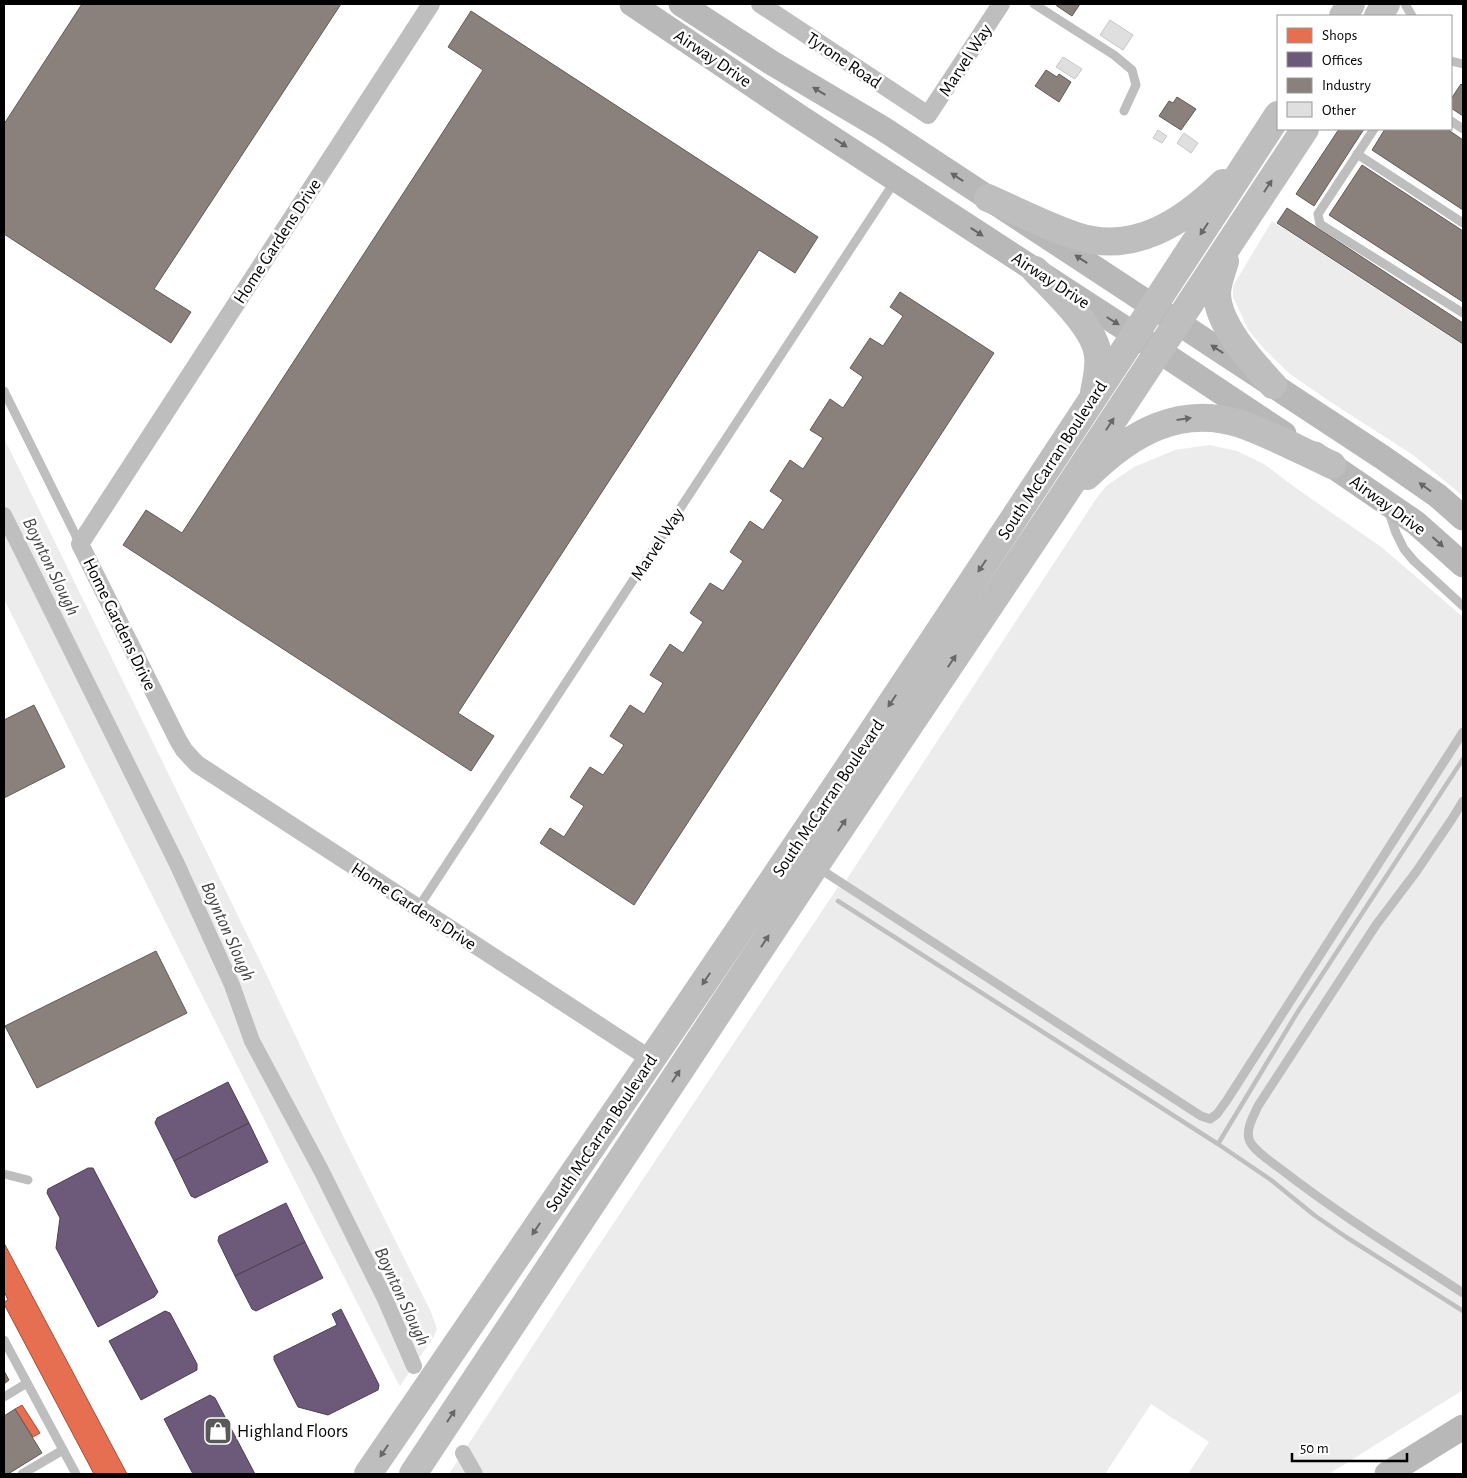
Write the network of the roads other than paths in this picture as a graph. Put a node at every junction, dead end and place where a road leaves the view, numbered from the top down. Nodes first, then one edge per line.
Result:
1 (431, 4) edge
2 (632, 4) edge
3 (681, 4) edge
4 (760, 4) edge
5 (1001, 4) edge
6 (1034, 4) edge
7 (1351, 4) edge
8 (1386, 4) edge
9 (1405, 4) edge
10 (1343, 15) edge
11 (1379, 15) edge
12 (1411, 15) edge
13 (1124, 111) dead end
14 (928, 116) joint
15 (1277, 117) edge
16 (1452, 121) edge
17 (1463, 129) edge
18 (1304, 130) edge
19 (1373, 130) edge
20 (1254, 153) junction
21 (1357, 154) junction
22 (896, 179) junction
23 (988, 198) junction
24 (1463, 223) edge
25 (1232, 240) junction
26 (1035, 270) junction
27 (1154, 306) junction
28 (1463, 313) edge
29 (1177, 322) junction
30 (1135, 335) junction
31 (1158, 350) junction
32 (1273, 385) junction
33 (4, 391) edge
34 (1094, 397) junction
35 (1332, 465) junction
36 (1386, 501) junction
37 (1053, 511) junction
38 (1463, 518) edge
39 (80, 544) junction
40 (1463, 565) edge
41 (1463, 606) edge
42 (1463, 732) edge
43 (1463, 801) edge
44 (800, 856) junction
45 (418, 908) junction
46 (652, 1060) junction
47 (4, 1174) edge
48 (28, 1180) dead end
49 (1463, 1293) edge
50 (520, 1312) junction
51 (4, 1340) edge
52 (27, 1383) junction
53 (4, 1397) edge
54 (1463, 1427) edge
55 (63, 1450) junction
56 (22, 1474) edge
57 (76, 1474) edge
58 (368, 1474) edge
59 (413, 1474) edge
60 (1388, 1474) edge

1 - 39 street, Home Gardens Drive
2 -> 22 main road, Airway Drive
23 -> 3 main road, Airway Drive
4 - 14 street, Tyrone Road
5 - 14 street, Marvel Way
6 - 13 lane
7 - 10 main road
8 - 11 main road
9 - 12 lane
15 - 20 main road, South McCarran Boulevard
16 - 17 lane
25 -> 18 main road, South McCarran Boulevard
19 - 21 lane
20 - 23 main road
20 -> 27 main road, South McCarran Boulevard
21 - 24 lane
21 - 28 lane
22 -> 26 main road, Airway Drive
22 - 45 lane, Marvel Way
27 -> 23 main road, Airway Drive
25 - 29 main road, South McCarran Boulevard
25 - 32 main road
26 -> 30 main road, Airway Drive
26 - 34 main road
27 - 29 main road, Airway Drive
27 - 30 main road, South McCarran Boulevard
29 - 31 main road, South McCarran Boulevard
32 -> 29 main road, Airway Drive
30 - 31 main road, Airway Drive
30 - 34 main road, South McCarran Boulevard
31 - 35 main road, Airway Drive
37 -> 31 main road, South McCarran Boulevard
38 -> 32 main road, Airway Drive
33 - 39 lane
34 -> 44 main road, South McCarran Boulevard
35 - 36 main road, Airway Drive
37 -> 35 main road
36 -> 40 main road, Airway Drive
36 - 41 lane
44 -> 37 main road, South McCarran Boulevard
39 - 45 street, Home Gardens Drive
42 - 44 lane
43 - 49 lane
44 -> 46 main road, South McCarran Boulevard
50 -> 44 main road, South McCarran Boulevard
45 - 46 street, Home Gardens Drive
46 - 50 main road
46 -> 58 main road, South McCarran Boulevard
47 - 48 lane
59 -> 50 main road, South McCarran Boulevard
51 - 52 lane
52 - 53 lane
52 - 55 lane
54 - 60 main road
55 - 56 lane
55 - 57 lane

